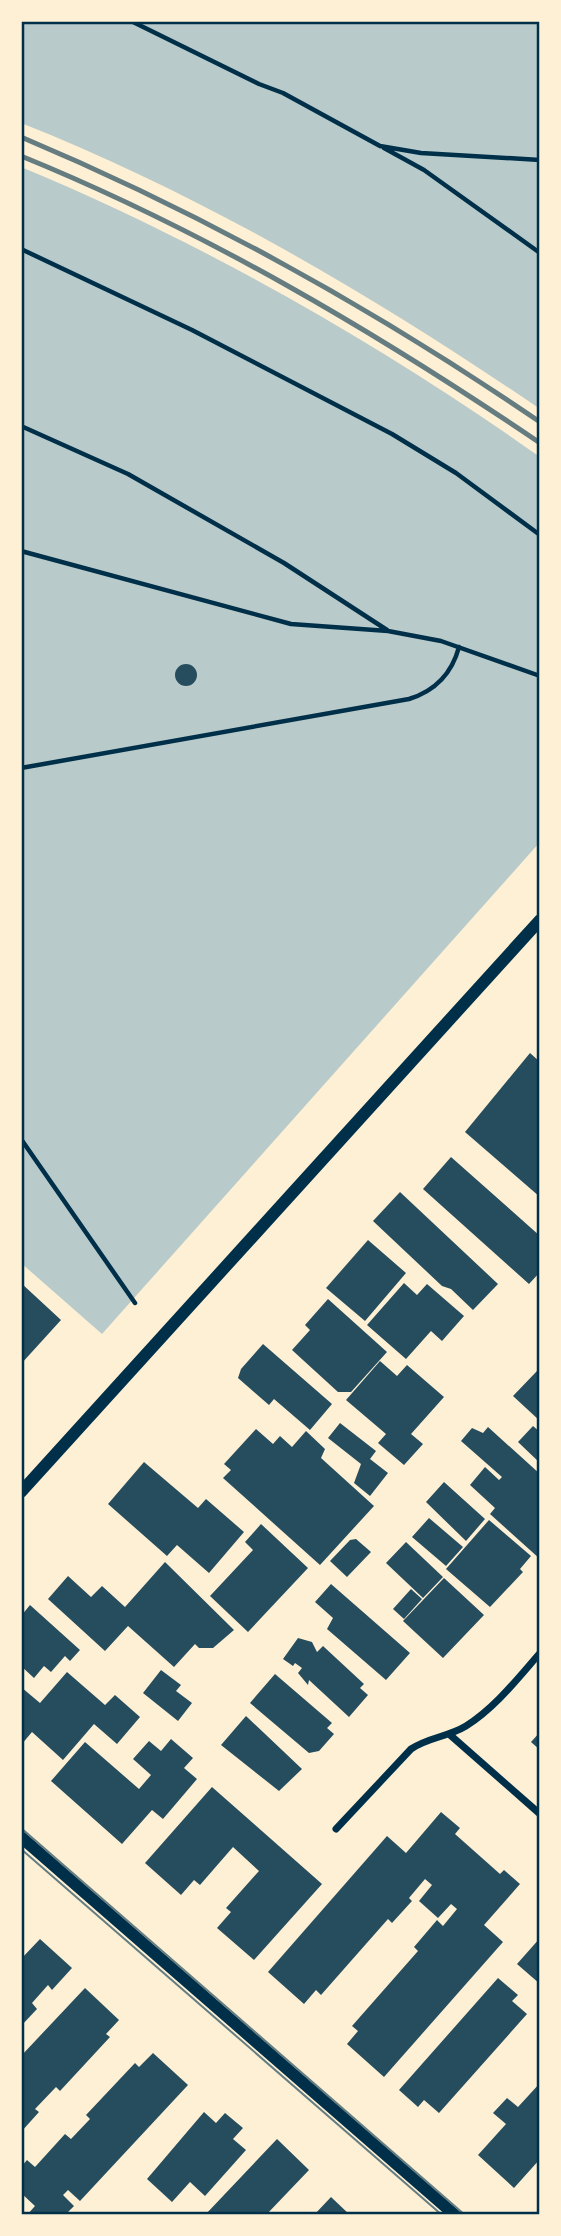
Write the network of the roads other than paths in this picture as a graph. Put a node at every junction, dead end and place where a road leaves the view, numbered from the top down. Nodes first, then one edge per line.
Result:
1 (540, 920) edge
2 (21, 1492) edge
3 (540, 1653) edge
4 (449, 1734) junction
5 (540, 1814) edge
6 (335, 1829) dead end
7 (21, 1837) edge
8 (455, 2215) edge

1 - 2 street
3 - 4 street
4 - 5 street
4 - 6 street
7 - 8 street

